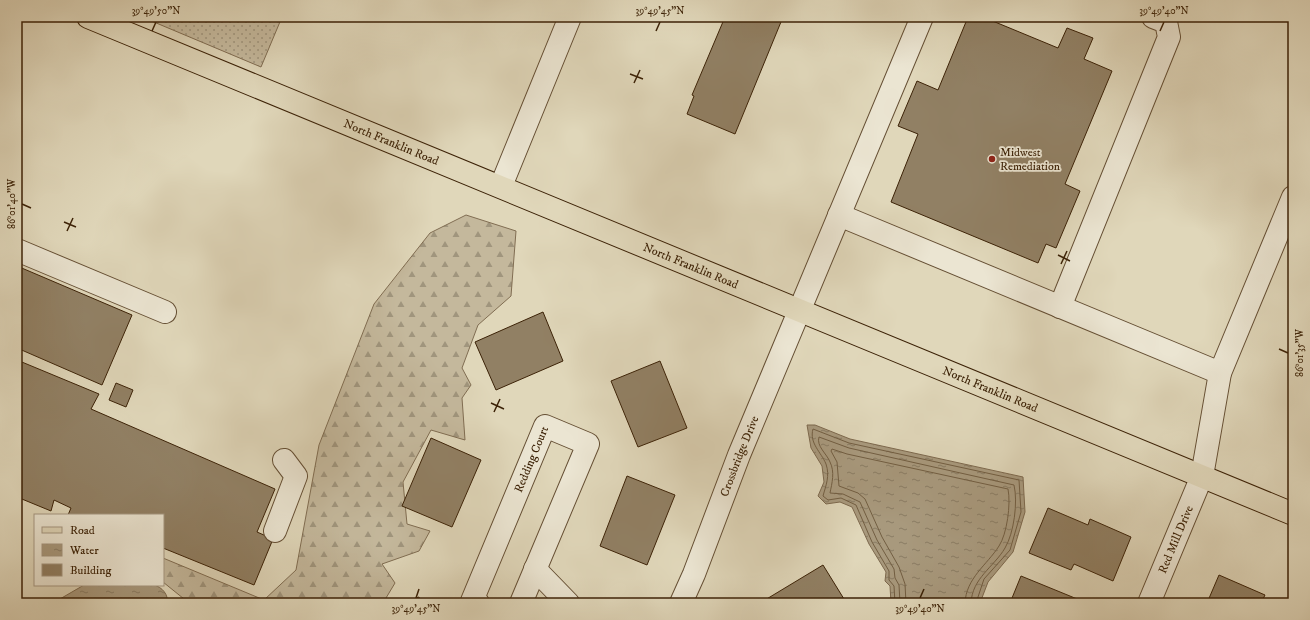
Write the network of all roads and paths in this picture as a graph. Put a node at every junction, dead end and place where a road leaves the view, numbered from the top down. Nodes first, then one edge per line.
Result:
1 (88, 17) edge
2 (570, 17) edge
3 (922, 17) edge
4 (1153, 17) edge
5 (501, 186) junction
6 (1293, 197) edge
7 (840, 215) junction
8 (17, 250) edge
9 (1060, 307) junction
10 (800, 309) junction
11 (165, 312) dead end
12 (1220, 373) junction
13 (284, 460) dead end
14 (1202, 476) junction
15 (1293, 514) edge
16 (275, 531) dead end
17 (535, 569) junction
18 (478, 603) edge
19 (522, 603) edge
20 (568, 603) edge
21 (680, 603) edge
22 (1149, 603) edge

1 - 5 main road, North Franklin Road
2 - 5 street
3 - 7 street, Crossbridge Drive
4 - 9 street
5 - 10 main road, North Franklin Road
6 - 12 street, Red Mill Drive
7 - 9 street
7 - 10 street, Crossbridge Drive
8 - 11 street
9 - 12 street
10 - 14 main road, North Franklin Road
10 - 21 street, Crossbridge Drive
12 - 14 street, Red Mill Drive
13 - 16 street
14 - 15 main road, North Franklin Road
14 - 22 street, Red Mill Drive
17 - 18 street, Redding Court
17 - 19 street, Redding Court
17 - 20 street

